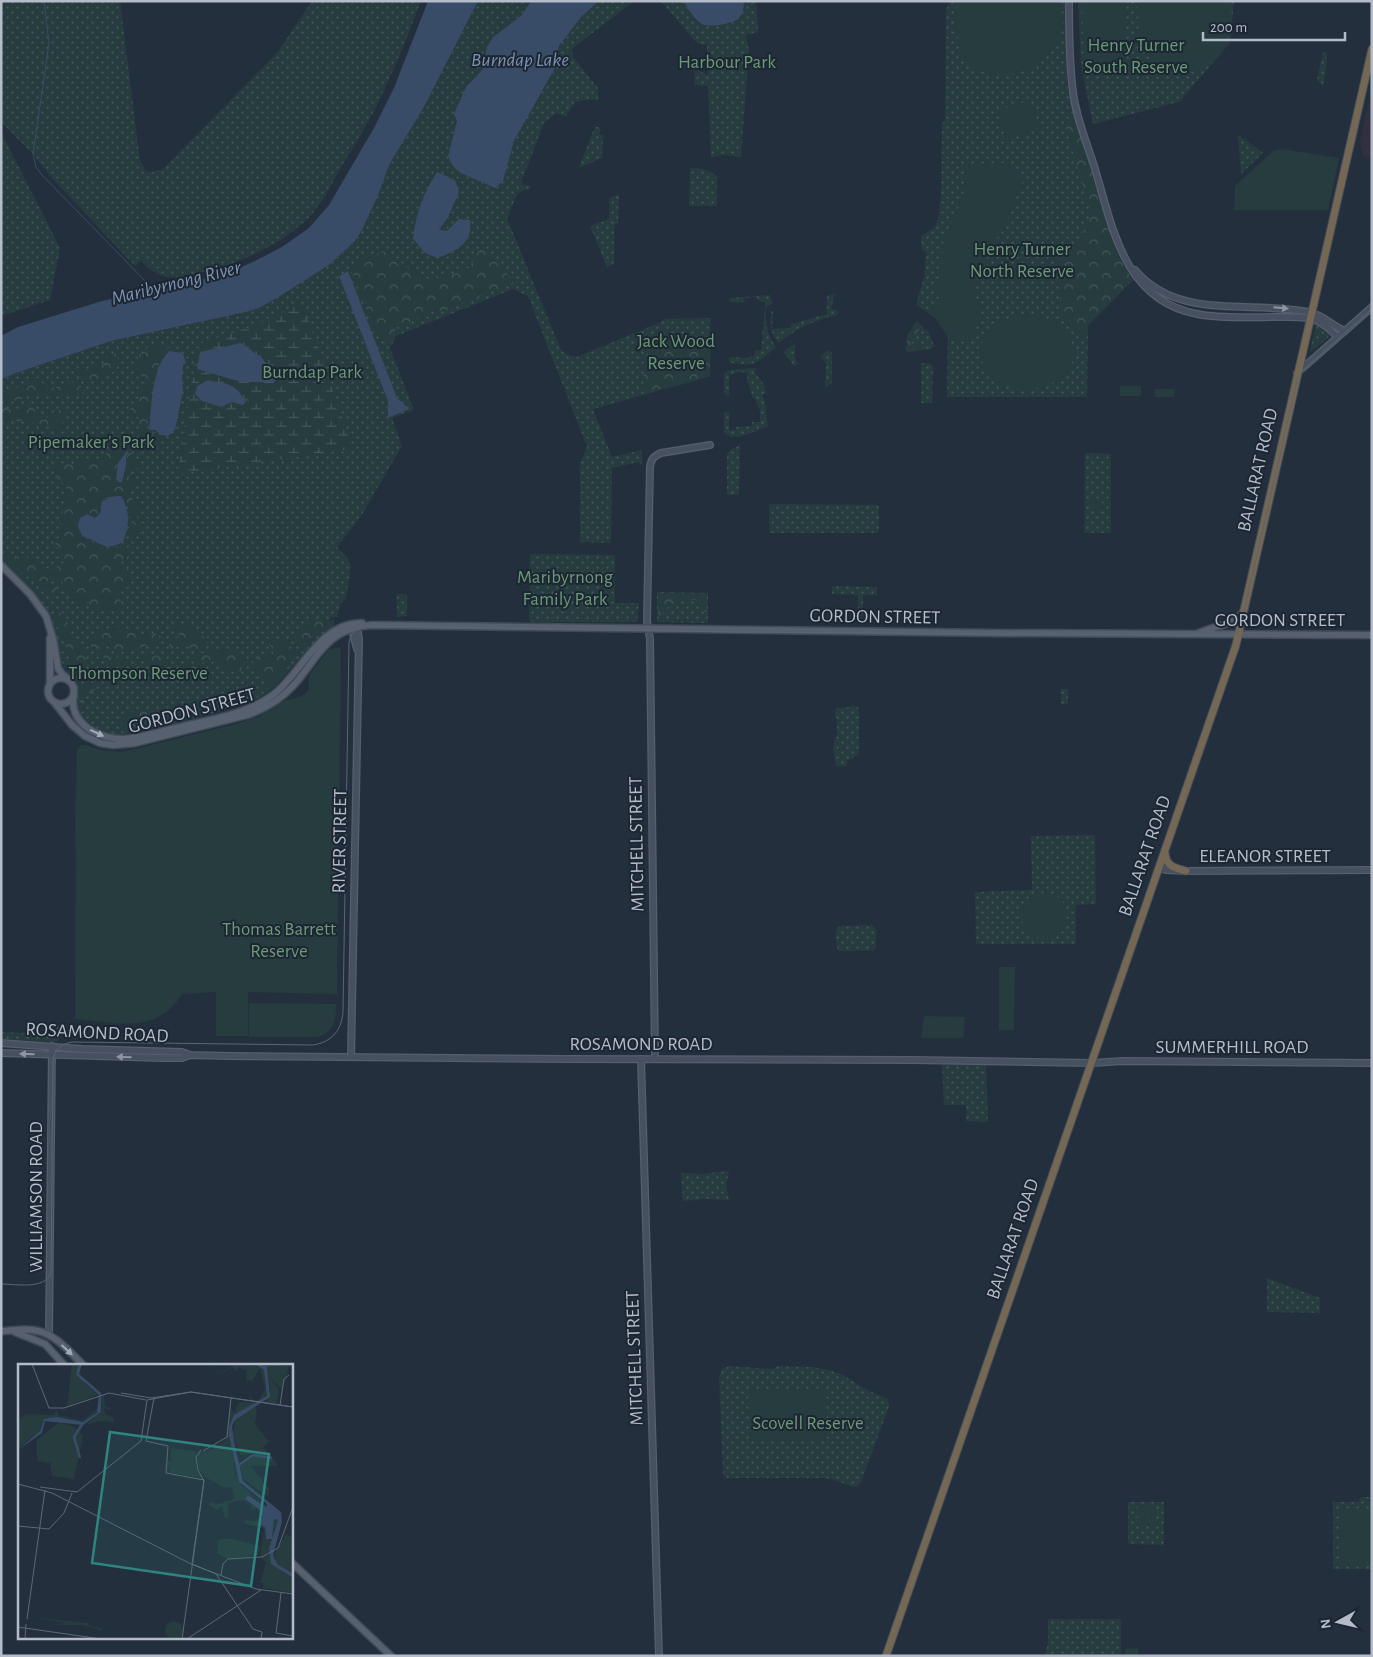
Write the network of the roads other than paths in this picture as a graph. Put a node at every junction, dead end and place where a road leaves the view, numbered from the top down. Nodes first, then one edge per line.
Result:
1 (1069, 1) edge
2 (1372, 49) edge
3 (1115, 233) junction
4 (1198, 304) junction
5 (1238, 306) junction
6 (1259, 306) junction
7 (1372, 307) edge
8 (1197, 315) junction
9 (1310, 315) junction
10 (1237, 316) junction
11 (1259, 316) junction
12 (1345, 331) junction
13 (1338, 337) junction
14 (1297, 373) junction
15 (710, 445) dead end
16 (1, 565) edge
17 (34, 600) junction
18 (1244, 611) junction
19 (354, 626) junction
20 (649, 629) junction
21 (1196, 635) junction
22 (1238, 635) junction
23 (1372, 635) edge
24 (68, 679) junction
25 (50, 684) junction
26 (294, 685) junction
27 (284, 686) junction
28 (74, 695) junction
29 (55, 702) junction
30 (1165, 850) junction
31 (1158, 868) junction
32 (1372, 870) edge
33 (1186, 871) junction
34 (1, 1043) edge
35 (52, 1046) junction
36 (67, 1047) junction
37 (1, 1053) edge
38 (52, 1055) junction
39 (190, 1055) junction
40 (66, 1056) junction
41 (351, 1057) junction
42 (655, 1058) junction
43 (641, 1059) junction
44 (1092, 1062) junction
45 (1372, 1063) edge
46 (1, 1331) edge
47 (9, 1331) junction
48 (50, 1335) junction
49 (49, 1348) junction
50 (63, 1364) edge
51 (82, 1364) edge
52 (292, 1563) edge
53 (392, 1656) edge
54 (659, 1656) edge
55 (886, 1656) edge

1 - 3 street
2 - 9 highway, BALLARAT ROAD
3 - 4 street
3 - 8 street
4 - 5 street
4 - 8 street
5 - 6 street
5 - 10 street
6 -> 9 street
6 - 11 street
7 - 12 street
8 - 10 street
9 - 11 street
9 - 12 street
9 - 13 street
9 - 14 highway, BALLARAT ROAD
10 - 11 street
12 - 13 street
13 - 14 street
14 - 18 highway, BALLARAT ROAD
15 - 20 street, MITCHELL STREET
16 - 17 main road
17 - 24 main road
17 - 25 main road
18 - 21 main road
18 - 22 highway, BALLARAT ROAD
19 - 20 main road, GORDON STREET
19 - 26 main road, GORDON STREET
19 - 27 main road, GORDON STREET
19 - 41 street, RIVER STREET
20 - 21 main road, GORDON STREET
20 - 42 street, MITCHELL STREET
21 - 22 main road, GORDON STREET
22 - 23 main road, GORDON STREET
22 - 30 highway, BALLARAT ROAD
24 - 25 main road
24 - 28 main road
25 - 29 main road
26 - 27 main road
26 - 29 main road, GORDON STREET
28 -> 27 main road, GORDON STREET
28 - 29 main road
30 - 31 highway, BALLARAT ROAD
30 - 33 highway
31 - 33 street, ELEANOR STREET
31 - 44 highway, BALLARAT ROAD
32 - 33 street, ELEANOR STREET
34 - 35 street, ROSAMOND ROAD
35 - 36 street, ROSAMOND ROAD
35 - 38 street, WILLIAMSON ROAD
36 - 39 street, ROSAMOND ROAD
36 - 40 street
38 -> 37 street, ROSAMOND ROAD
38 - 40 street, ROSAMOND ROAD
38 - 48 street, WILLIAMSON ROAD
39 -> 40 street, ROSAMOND ROAD
39 - 41 street, ROSAMOND ROAD
41 - 43 street, ROSAMOND ROAD
42 - 43 street, ROSAMOND ROAD
42 - 44 street, ROSAMOND ROAD
43 - 54 street, MITCHELL STREET
44 - 45 street, SUMMERHILL ROAD
44 - 55 highway, BALLARAT ROAD
46 - 47 main road
47 - 48 main road
47 - 49 main road
48 - 49 main road, WILLIAMSON ROAD
48 -> 51 main road
49 - 50 main road
52 - 53 main road

